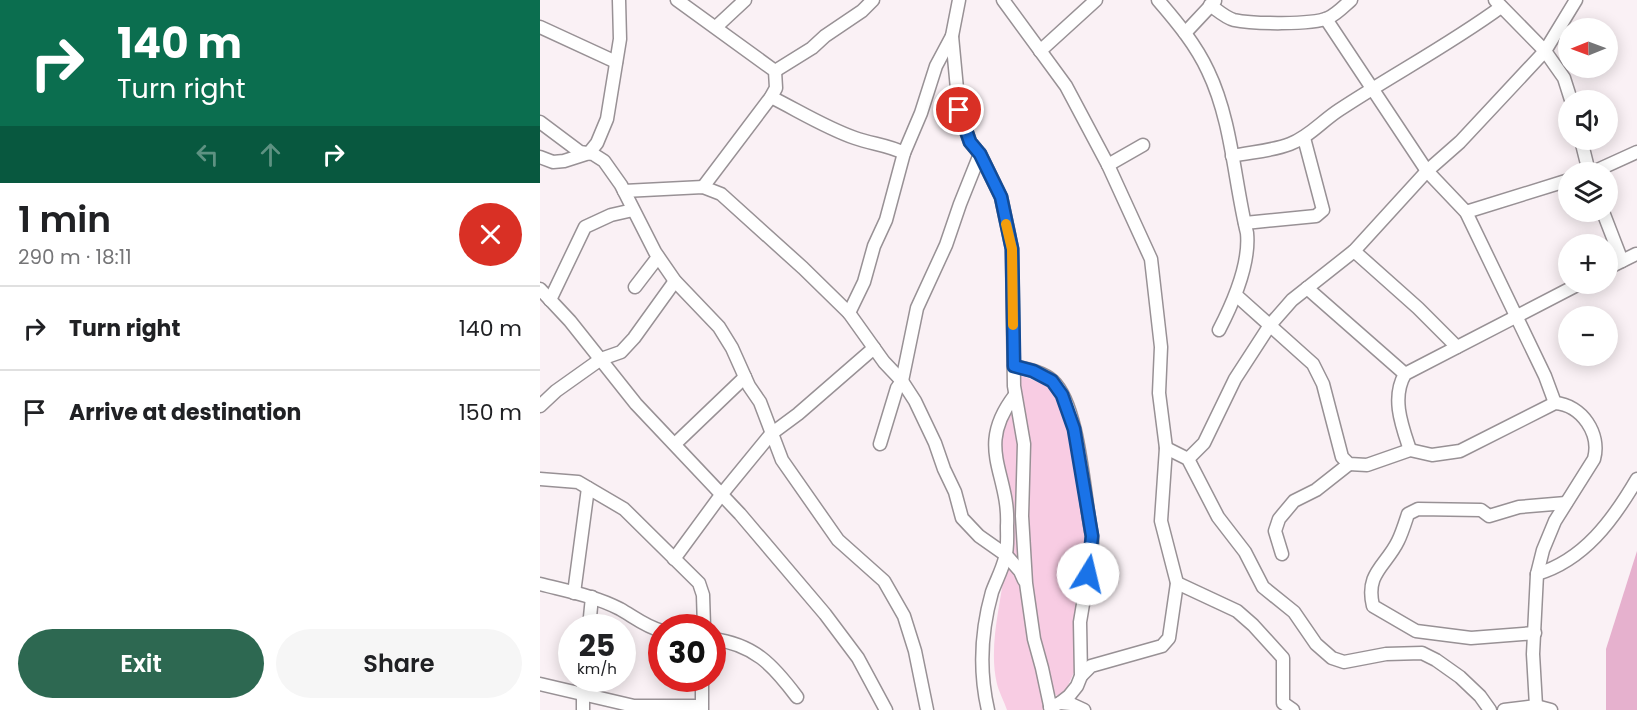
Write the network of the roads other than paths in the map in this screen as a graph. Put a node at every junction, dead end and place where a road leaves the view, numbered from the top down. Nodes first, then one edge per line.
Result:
1 (619, 0) edge
2 (677, 0) edge
3 (745, 0) edge
4 (873, 0) edge
5 (959, 0) edge
6 (1003, 0) edge
7 (1096, 0) edge
8 (1158, 0) edge
9 (1350, 0) edge
10 (1576, 0) edge
11 (1213, 3) edge
12 (1498, 3) edge
13 (1326, 19) junction
14 (540, 27) edge
15 (716, 27) junction
16 (1185, 33) junction
17 (952, 36) junction
18 (1040, 51) junction
19 (1545, 51) junction
20 (616, 62) junction
21 (775, 71) junction
22 (1373, 89) junction
23 (1568, 90) edge
24 (771, 97) junction
25 (540, 122) edge
26 (1304, 138) junction
27 (1143, 145) dead end
28 (1637, 152) edge
29 (589, 153) junction
30 (904, 153) junction
31 (980, 154) junction
32 (1232, 156) junction
33 (540, 157) edge
34 (1614, 162) edge
35 (1108, 165) junction
36 (1427, 171) junction
37 (1558, 183) edge
38 (703, 187) junction
39 (624, 191) junction
40 (633, 210) junction
41 (1466, 212) junction
42 (1607, 222) edge
43 (1245, 223) junction
44 (1354, 251) junction
45 (1636, 254) edge
46 (658, 257) junction
47 (1622, 261) junction
48 (1618, 263) edge
49 (675, 281) junction
50 (635, 287) dead end
51 (1307, 288) junction
52 (540, 289) edge
53 (1559, 294) edge
54 (1237, 296) junction
55 (550, 300) junction
56 (849, 313) junction
57 (1516, 316) junction
58 (1270, 325) junction
59 (1219, 330) dead end
60 (1457, 347) junction
61 (874, 348) junction
62 (601, 359) junction
63 (1014, 366) junction
64 (1405, 374) junction
65 (745, 377) junction
66 (902, 381) junction
67 (1015, 395) junction
68 (1555, 403) junction
69 (540, 406) edge
70 (771, 434) junction
71 (675, 444) junction
72 (880, 444) dead end
73 (1166, 448) junction
74 (1410, 450) junction
75 (1188, 459) junction
76 (1349, 464) junction
77 (540, 478) edge
78 (1637, 479) edge
79 (588, 488) junction
80 (722, 495) junction
81 (1566, 503) junction
82 (1282, 554) dead end
83 (1006, 555) junction
84 (674, 559) junction
85 (1537, 574) junction
86 (1026, 583) junction
87 (1177, 583) junction
88 (540, 584) edge
89 (574, 593) junction
90 (592, 597) junction
91 (590, 614) edge
92 (704, 614) edge
93 (648, 625) edge
94 (1535, 633) junction
95 (726, 642) edge
96 (1081, 676) junction
97 (540, 684) edge
98 (702, 692) edge
99 (582, 693) junction
100 (797, 697) dead end
101 (1536, 706) junction
102 (1054, 707) edge
103 (702, 708) edge
104 (583, 710) edge
105 (886, 710) edge
106 (927, 710) edge
107 (988, 710) edge
108 (1084, 710) edge
109 (1293, 710) edge
110 (1490, 710) edge
111 (1504, 710) edge
112 (1551, 710) edge

1 - 20 street
2 - 15 street
3 - 15 street
4 - 21 street
5 - 17 street
6 - 18 street
7 - 18 street
8 - 16 street
9 - 13 street
10 - 19 street
11 - 13 street
11 - 16 street
12 - 19 street
12 - 22 street
13 - 22 street
14 - 20 street
15 - 21 street
16 - 32 street
17 - 30 street
17 - 31 street
18 - 35 street
19 - 23 street
19 - 36 street
20 - 29 street
21 - 24 street
22 - 26 street
22 - 36 street
24 - 30 street
24 - 38 street
25 - 29 street
26 - 32 street
26 - 43 street
27 - 35 street
28 - 34 street
29 - 33 street
29 - 39 street
30 - 56 street
31 - 63 street
31 - 66 street
32 - 43 street
35 - 73 street
36 - 41 street
36 - 44 street
37 - 41 street
38 - 39 street
38 - 56 street
39 - 40 street
40 - 46 street
40 - 55 street
41 - 57 street
42 - 47 street
43 - 54 street
44 - 51 street
44 - 60 street
45 - 47 street
46 - 49 street
46 - 50 street
47 - 48 street
49 - 62 street
49 - 65 street
51 - 58 street
51 - 64 street
52 - 55 street
53 - 57 street
54 - 58 street
54 - 59 street
55 - 62 street
56 - 61 street
57 - 60 street
57 - 68 street
58 - 75 street
58 - 76 street
60 - 64 street
61 - 66 street
61 - 70 street
62 - 69 street
62 - 71 street
63 - 67 street
63 - 96 street
64 - 74 street
65 - 70 street
65 - 71 street
66 - 72 street
66 - 83 street
67 - 83 street
67 - 86 street
68 - 74 street
68 - 81 street
70 - 80 street
70 - 106 street
71 - 80 street
73 - 75 street
73 - 87 street
74 - 76 street
75 - 110 street
76 - 82 street
77 - 79 street
78 - 85 street
79 - 84 street
79 - 89 street
80 - 84 street
80 - 105 street
81 - 85 street
81 - 94 street
83 - 86 street
83 - 107 street
84 - 92 street
85 - 94 street
86 - 102 street
87 - 96 street
87 - 109 street
88 - 89 street
89 - 90 street
90 - 91 street
90 - 93 street
94 - 101 street
95 - 100 street
96 - 102 street
97 - 99 street
98 - 103 street
99 - 103 street
99 - 104 street
101 - 111 street
101 - 112 street
102 - 108 street

